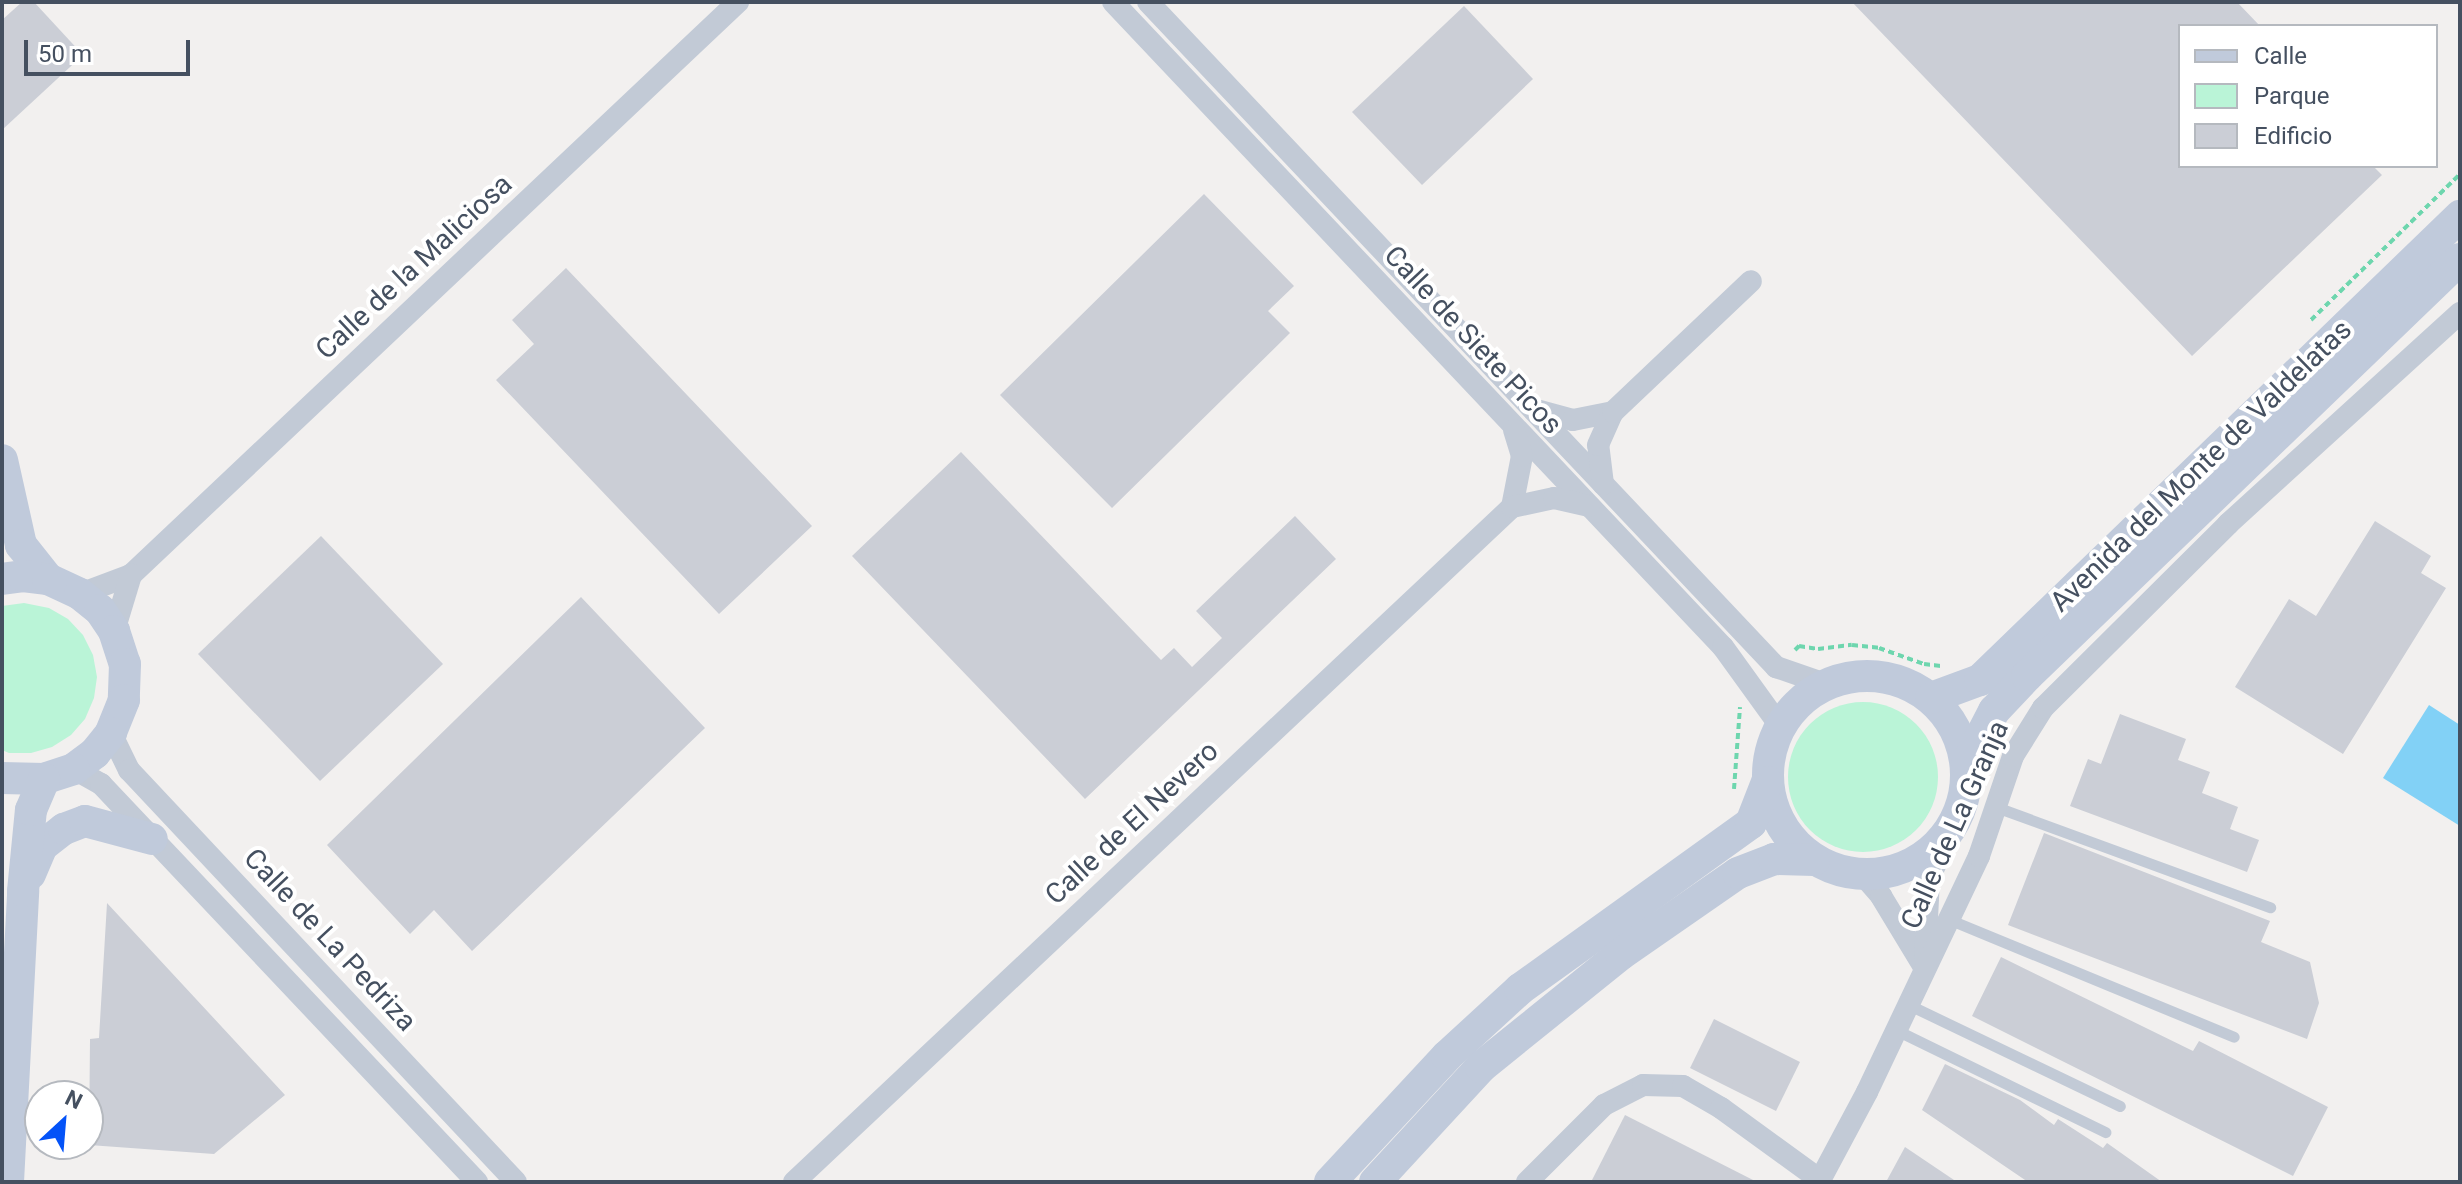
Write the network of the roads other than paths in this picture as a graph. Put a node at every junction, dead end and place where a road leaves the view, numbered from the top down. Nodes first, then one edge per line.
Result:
1 (738, 2) edge
2 (1113, 2) edge
3 (1148, 2) edge
4 (2460, 216) edge
5 (2460, 259) edge
6 (1751, 281) dead end
7 (2460, 313) edge
8 (1533, 409) junction
9 (1613, 412) junction
10 (1513, 425) junction
11 (2, 460) edge
12 (1603, 484) junction
13 (1589, 506) junction
14 (1512, 507) junction
15 (2228, 524) junction
16 (131, 575) junction
17 (2, 579) edge
18 (48, 579) junction
19 (2124, 583) junction
20 (80, 594) junction
21 (114, 631) junction
22 (1825, 684) junction
23 (1931, 698) junction
24 (1780, 726) junction
25 (111, 733) junction
26 (1967, 763) junction
27 (59, 774) junction
28 (2, 778) edge
29 (1767, 782) junction
30 (1996, 807) junction
31 (1952, 830) junction
32 (152, 839) junction
33 (1814, 860) junction
34 (1863, 875) junction
35 (23, 891) junction
36 (2270, 907) dead end
37 (1948, 919) junction
38 (1924, 967) junction
39 (1907, 1003) junction
40 (1895, 1030) junction
41 (2234, 1037) dead end
42 (2120, 1106) dead end
43 (2105, 1132) dead end
44 (1819, 1181) edge
45 (8, 1182) edge
46 (477, 1182) edge
47 (516, 1182) edge
48 (794, 1182) edge
49 (1330, 1182) edge
50 (1375, 1182) edge
51 (1527, 1182) edge

1 - 16 street, Calle de la Maliciosa
2 - 10 street, Calle de Siete Picos
3 - 8 street, Calle de Siete Picos
4 - 23 street, Avenida del Monte de Valdelatas
5 - 19 street, Avenida del Monte de Valdelatas
6 - 9 street
7 - 15 street, Calle de La Granja
8 - 9 street
8 - 12 street, Calle de Siete Picos
9 - 12 street
10 - 13 street, Calle de Siete Picos
10 - 14 street
11 - 18 street
12 - 22 street, Calle de Siete Picos
13 - 14 street
13 - 24 street, Calle de Siete Picos
14 - 48 street, Calle de El Nevero
15 - 19 street
15 - 30 street, Calle de La Granja
16 - 20 street, Calle de la Maliciosa
16 - 21 street, Calle de la Maliciosa
17 - 18 street
18 - 20 street
19 - 26 street, Avenida del Monte de Valdelatas
20 - 21 street
21 - 25 street
22 - 23 street
22 - 24 street
23 - 26 street
24 - 29 street
25 - 27 street
25 - 47 street, Calle de La Pedriza
26 - 31 street
27 - 28 street
27 - 32 street, Calle de La Pedriza
27 - 35 street
29 - 33 street
29 - 49 street
30 - 36 lane
30 - 37 street, Calle de La Granja
31 - 34 street
31 - 38 street
32 - 35 street
32 - 46 street, Calle de La Pedriza
33 - 34 street
33 - 50 street
34 - 38 street
35 - 45 street
37 - 38 street, Calle de La Granja
37 - 41 lane
38 - 39 street, Calle de La Granja
39 - 40 street, Calle de La Granja
39 - 42 lane
40 - 43 lane
40 - 44 street, Calle de La Granja
44 - 51 street

